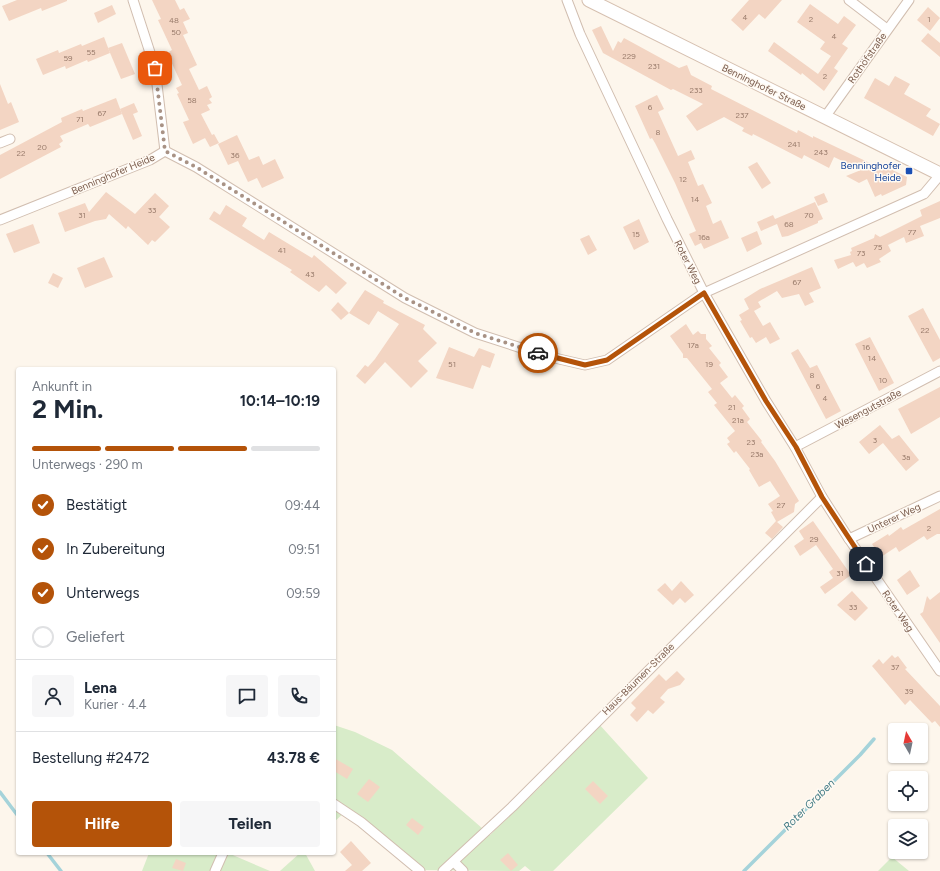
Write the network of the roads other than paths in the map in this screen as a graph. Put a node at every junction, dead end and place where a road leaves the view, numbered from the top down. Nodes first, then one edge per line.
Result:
1 (133, 0) edge
2 (567, 0) edge
3 (589, 0) edge
4 (848, 0) edge
5 (909, 0) edge
6 (887, 29) junction
7 (825, 117) junction
8 (10, 139) dead end
9 (0, 143) edge
10 (165, 151) junction
11 (940, 174) edge
12 (0, 220) edge
13 (704, 293) junction
14 (940, 371) edge
15 (796, 447) junction
16 (940, 496) edge
17 (822, 497) junction
18 (849, 539) junction
19 (940, 671) edge
20 (336, 805) edge
21 (222, 855) edge
22 (454, 862) junction
23 (215, 871) edge
24 (420, 871) edge
25 (443, 871) edge
26 (463, 871) edge

1 - 10 street
2 - 13 street, Roter Weg
3 - 7 main road, Benninghofer Straße
4 - 6 street
5 - 6 street, Rothöfstraße
6 - 7 street, Rothöfstraße
7 - 11 main road, Benninghofer Straße
8 - 9 street
10 - 12 street, Benninghofer Heide
10 - 13 street, Benninghofer Heide
11 - 13 street, Benninghofer Heide
13 - 15 street, Roter Weg
14 - 15 street, Wesengutstraße
15 - 17 street, Roter Weg
16 - 18 street, Unterer Weg
17 - 18 street, Roter Weg
17 - 22 street, Haus-Bäumen-Straße
18 - 19 street, Roter Weg
20 - 24 street
21 - 23 street
22 - 25 street, Haus-Bäumen-Straße
22 - 26 street

